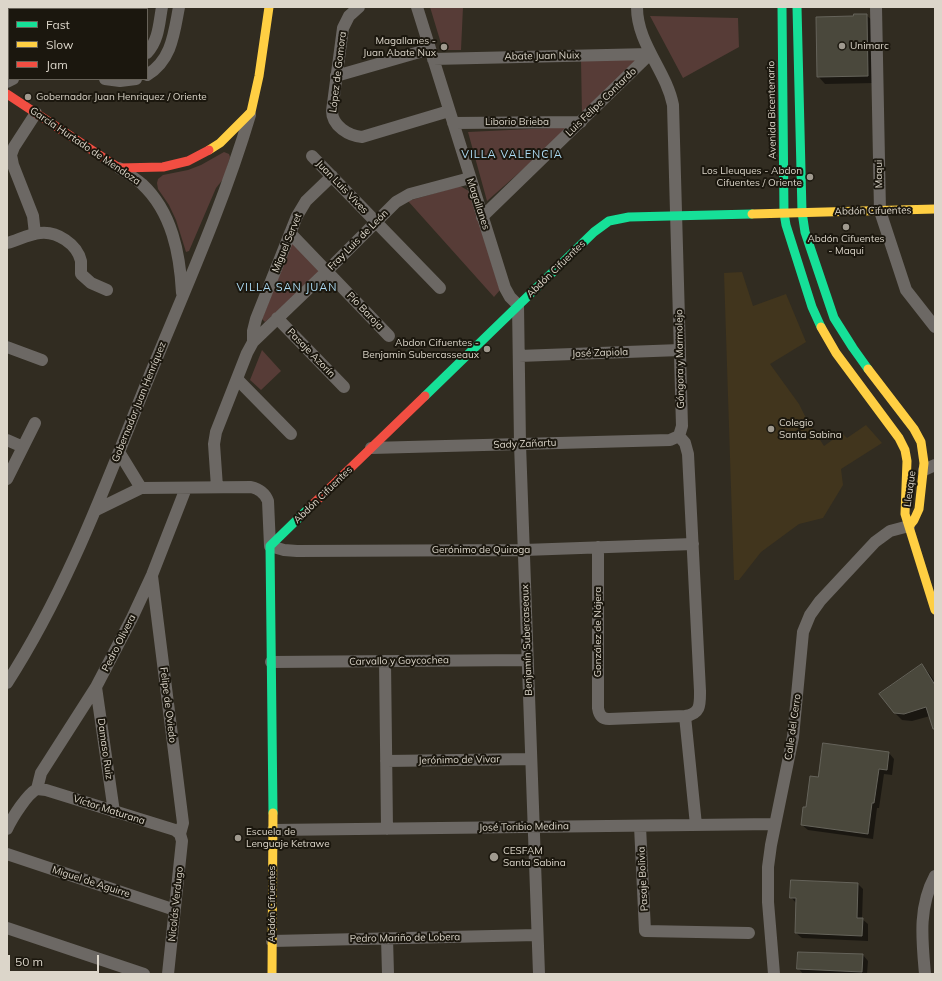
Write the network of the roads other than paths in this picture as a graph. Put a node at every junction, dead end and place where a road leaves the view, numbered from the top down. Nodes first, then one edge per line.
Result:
1 (162, 7) edge
2 (179, 7) edge
3 (269, 7) edge
4 (359, 7) edge
5 (417, 7) edge
6 (637, 7) edge
7 (782, 7) edge
8 (798, 7) edge
9 (876, 7) edge
10 (148, 52) edge
11 (431, 54) junction
12 (650, 54) junction
13 (148, 74) edge
14 (336, 76) junction
15 (112, 80) edge
16 (128, 80) edge
17 (7, 94) edge
18 (251, 112) junction
19 (36, 113) junction
20 (451, 117) junction
21 (333, 119) joint
22 (581, 122) junction
23 (312, 156) dead end
24 (119, 168) junction
25 (332, 176) junction
26 (470, 178) junction
27 (935, 209) edge
28 (880, 211) junction
29 (802, 212) junction
30 (784, 213) junction
31 (676, 216) junction
32 (482, 217) junction
33 (376, 222) junction
34 (290, 233) junction
35 (35, 234) junction
36 (7, 243) edge
37 (327, 272) junction
38 (440, 288) dead end
39 (107, 290) dead end
40 (182, 296) junction
41 (518, 305) junction
42 (277, 318) junction
43 (834, 318) junction
44 (820, 326) junction
45 (935, 327) edge
46 (389, 336) dead end
47 (253, 342) junction
48 (7, 347) edge
49 (680, 350) junction
50 (519, 356) junction
51 (42, 360) dead end
52 (237, 379) junction
53 (344, 387) dead end
54 (35, 423) dead end
55 (292, 434) dead end
56 (679, 436) junction
57 (7, 440) edge
58 (520, 444) junction
59 (23, 447) junction
60 (371, 448) junction
61 (119, 452) junction
62 (929, 468) edge
63 (7, 479) edge
64 (217, 487) junction
65 (141, 488) junction
66 (186, 488) junction
67 (96, 510) junction
68 (909, 526) junction
69 (693, 544) junction
70 (270, 546) junction
71 (598, 547) junction
72 (524, 550) junction
73 (152, 575) junction
74 (935, 610) edge
75 (528, 660) junction
76 (385, 661) junction
77 (271, 662) junction
78 (7, 683) edge
79 (96, 687) junction
80 (690, 715) junction
81 (531, 759) junction
82 (386, 761) junction
83 (37, 789) junction
84 (114, 812) junction
85 (775, 824) junction
86 (696, 825) junction
87 (640, 826) junction
88 (533, 827) junction
89 (7, 829) edge
90 (387, 829) junction
91 (273, 830) junction
92 (180, 834) junction
93 (7, 854) edge
94 (935, 876) edge
95 (175, 910) junction
96 (7, 928) edge
97 (749, 933) dead end
98 (537, 935) junction
99 (387, 938) junction
100 (272, 941) junction
101 (144, 974) edge
102 (168, 974) edge
103 (272, 974) edge
104 (388, 974) edge
105 (539, 974) edge
106 (774, 974) edge
107 (925, 974) edge

1 - 10 street
2 - 13 street
3 - 18 street, Gobernador Juan Henríquez
4 - 14 street, López de Gomora
5 - 11 street, Magallanes
6 - 12 street, Góngora y Marmolejo
7 - 30 street, Avenida Bicentenario
8 - 29 street
9 - 28 street, Maqui
11 - 12 street, Abate Juan Nuix
11 - 14 street, Abate Juan Nuix
11 - 20 street, Magallanes
12 - 22 street, Luis Felipe Contardo
12 - 31 street, Góngora y Marmolejo
14 - 21 street, López de Gomora
15 - 16 street
17 - 19 street, García Hurtado de Mendoza
18 - 24 street, Gobernador Juan Henríquez
18 - 40 street, Gobernador Juan Henríquez
19 - 24 street, García Hurtado de Mendoza
19 - 35 street
20 - 21 street, Liborio Brieba
20 - 22 street, Liborio Brieba
20 - 26 street, Magallanes
22 - 32 street, Luis Felipe Contardo
23 - 25 street, Juan Luis Vives
24 - 40 street, García Hurtado de Mendoza
25 - 33 street, Juan Luis Vives
25 - 34 street, Miguel Servet
26 - 32 street, Magallanes
26 - 33 street, Fray Luis de León
27 - 28 street, Abdón Cifuentes
28 - 29 street, Abdón Cifuentes
28 - 45 street, Maqui
29 - 30 street, Abdón Cifuentes
29 - 43 street, Lleuque
30 - 31 street, Abdón Cifuentes
30 - 44 street, Lleuque
31 - 41 street, Abdón Cifuentes
31 - 49 street, Góngora y Marmolejo
32 - 41 street, Magallanes
33 - 37 street, Fray Luis de León
33 - 38 street, Juan Luis Vives
34 - 37 street, Pío Baroja
34 - 47 street, Miguel Servet
35 - 36 street
35 - 39 street
37 - 42 street, Fray Luis de León
37 - 46 street, Pío Baroja
40 - 61 street, Gobernador Juan Henríquez
41 - 50 street, Benjamín Subercaseaux
41 - 60 street, Abdón Cifuentes
42 - 47 street, Fray Luis de León
42 - 53 street, Pasaje Azorín
43 - 44 street
43 - 62 street, Lleuque
44 - 68 street, Lleuque
47 - 52 street, Fray Luis de León
48 - 51 street
49 - 50 street, José Zapiola
49 - 56 street, Góngora y Marmolejo
50 - 58 street, Benjamín Subercaseaux
52 - 55 street
52 - 64 street, Fray Luis de León
54 - 59 street
56 - 58 street, Sady Zañartu
56 - 69 street
57 - 59 street
58 - 60 street, Sady Zañartu
58 - 72 street, Benjamín Subercaseaux
59 - 63 street
60 - 70 street, Abdón Cifuentes
61 - 65 street
61 - 67 street, Gobernador Juan Henríquez
62 - 68 street, Lleuque
64 - 66 street, Abdón Cifuentes
64 - 70 street, Abdón Cifuentes
65 - 66 street, Abdón Cifuentes
65 - 67 street, Abdón Cifuentes
66 - 73 street, Pedro Olivera
67 - 78 street, Gobernador Juan Henríquez
68 - 74 street
68 - 85 street, Calle del Cerro
69 - 71 street, Gerónimo de Quiroga
69 - 80 street
70 - 72 street, Gerónimo de Quiroga
70 - 77 street, Abdón Cifuentes
71 - 72 street, Gerónimo de Quiroga
71 - 80 street, González de Nájera
72 - 75 street, Benjamín Subercaseaux
73 - 79 street, Pedro Olivera
73 - 92 street, Felipe de Oviedo
75 - 76 street, Carvallo y Goycochea
75 - 81 street, Benjamín Subercaseaux
76 - 77 street, Carvallo y Goycochea
76 - 82 street
77 - 91 street, Abdón Cifuentes
79 - 83 street, Pedro Olivera
79 - 84 street, Damaso Ruiz
80 - 86 street
81 - 82 street, Jerónimo de Vivar
81 - 88 street, Benjamín Subercaseaux
82 - 90 street
83 - 84 street, Víctor Maturana
83 - 89 street
84 - 92 street, Víctor Maturana
85 - 86 street, José Toribio Medina
85 - 106 street, Calle del Cerro
86 - 87 street, José Toribio Medina
87 - 88 street, José Toribio Medina
87 - 97 street, Pasaje Bolivia
88 - 90 street, José Toribio Medina
88 - 98 street, Benjamín Subercaseaux
90 - 91 street, José Toribio Medina
91 - 100 street, Abdón Cifuentes
92 - 95 street, Nicolás Verdugo
93 - 95 street, Miguel de Aguirre
94 - 107 street
95 - 102 street, Nicolás Verdugo
96 - 101 street
98 - 99 street, Pedro Mariño de Lobera
98 - 105 street, Benjamín Subercaseaux
99 - 100 street, Pedro Mariño de Lobera
99 - 104 street
100 - 103 street, Abdón Cifuentes

